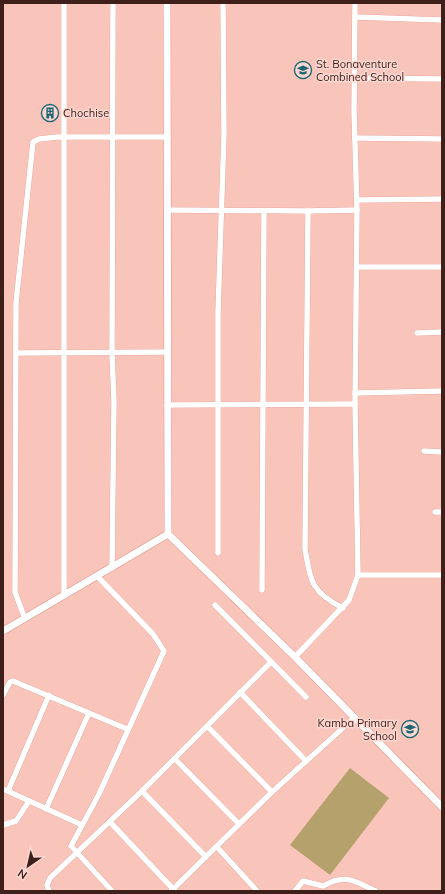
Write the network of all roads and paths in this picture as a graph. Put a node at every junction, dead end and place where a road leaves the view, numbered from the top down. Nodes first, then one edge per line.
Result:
1 (64, 3) edge
2 (113, 3) edge
3 (167, 3) edge
4 (223, 3) edge
5 (355, 3) edge
6 (355, 17) junction
7 (442, 20) edge
8 (354, 78) junction
9 (442, 79) edge
10 (113, 136) junction
11 (168, 137) junction
12 (64, 138) junction
13 (355, 138) junction
14 (442, 139) edge
15 (442, 199) edge
16 (357, 200) junction
17 (168, 210) junction
18 (357, 210) junction
19 (264, 211) junction
20 (221, 212) junction
21 (308, 212) junction
22 (356, 267) junction
23 (442, 267) edge
24 (442, 332) edge
25 (417, 333) dead end
26 (17, 352) junction
27 (167, 352) junction
28 (112, 353) junction
29 (65, 354) junction
30 (442, 391) edge
31 (355, 393) junction
32 (306, 404) junction
33 (355, 404) junction
34 (167, 405) junction
35 (218, 405) junction
36 (263, 405) junction
37 (424, 451) dead end
38 (442, 452) edge
39 (435, 512) dead end
40 (442, 512) edge
41 (168, 534) junction
42 (218, 554) dead end
43 (112, 568) junction
44 (442, 574) edge
45 (358, 575) junction
46 (97, 576) junction
47 (262, 590) dead end
48 (64, 596) junction
49 (215, 605) dead end
50 (343, 608) junction
51 (25, 619) junction
52 (3, 631) edge
53 (295, 657) junction
54 (271, 662) junction
55 (240, 692) junction
56 (3, 695) edge
57 (49, 695) junction
58 (306, 697) dead end
59 (89, 713) junction
60 (354, 718) junction
61 (208, 727) junction
62 (127, 729) junction
63 (175, 759) junction
64 (305, 760) junction
65 (5, 790) edge
66 (142, 791) junction
67 (272, 792) junction
68 (28, 801) junction
69 (442, 807) edge
70 (46, 809) junction
71 (110, 822) junction
72 (238, 824) junction
73 (3, 825) edge
74 (82, 825) junction
75 (217, 847) junction
76 (76, 852) junction
77 (206, 857) junction
78 (324, 888) edge
79 (173, 890) edge
80 (49, 891) edge
81 (112, 891) edge
82 (257, 891) edge
83 (295, 891) edge
84 (376, 891) edge

1 - 12 street
2 - 10 street
3 - 11 street
4 - 20 street
5 - 6 street
6 - 7 street
6 - 8 street
8 - 9 street
8 - 13 street
10 - 11 street
10 - 12 street
10 - 28 street
11 - 17 street
12 - 26 street
12 - 29 street
13 - 14 street
13 - 16 street
15 - 16 street
16 - 18 street
17 - 20 street
17 - 27 street
18 - 21 street
18 - 22 street
19 - 20 street
19 - 21 street
19 - 36 street
20 - 35 street
21 - 32 street
22 - 23 street
22 - 31 street
24 - 25 street
26 - 29 street
26 - 51 street
27 - 28 street
27 - 34 street
28 - 29 street
28 - 43 street
29 - 48 street
30 - 31 street
31 - 33 street
32 - 33 street
32 - 36 street
32 - 50 street
33 - 45 street
34 - 35 street
34 - 41 street
35 - 36 street
35 - 42 street
36 - 47 street
37 - 38 street
39 - 40 street
41 - 43 street
41 - 53 street
43 - 46 street
44 - 45 street
45 - 50 street
46 - 48 street
46 - 62 street
48 - 51 street
49 - 54 street
50 - 53 street
51 - 52 street
53 - 60 street
54 - 55 street
54 - 58 street
55 - 61 street
55 - 64 street
56 - 57 street
57 - 59 street
57 - 65 street
59 - 62 street
59 - 70 street
60 - 64 street
60 - 69 street
61 - 63 street
61 - 67 street
62 - 74 street
63 - 66 street
63 - 72 street
64 - 67 street
65 - 68 street
66 - 71 street
66 - 77 street
67 - 72 street
68 - 70 street
68 - 73 street
70 - 74 street
71 - 76 street
71 - 79 street
72 - 75 street
74 - 76 street
75 - 77 street
75 - 82 street
76 - 80 street
76 - 81 street
77 - 79 street
78 - 83 street
78 - 84 street

